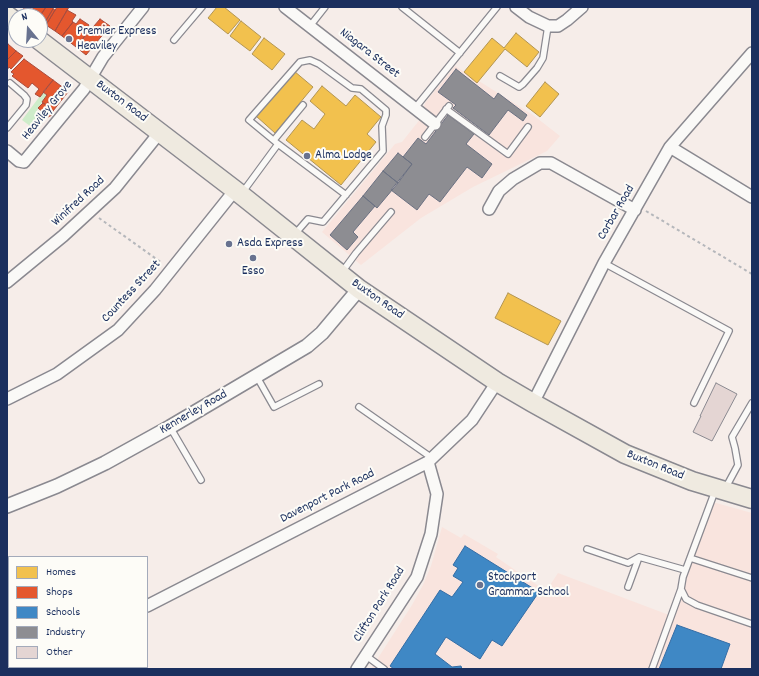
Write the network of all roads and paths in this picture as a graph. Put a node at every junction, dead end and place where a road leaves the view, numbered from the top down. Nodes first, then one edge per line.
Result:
1 (143, 7) edge
2 (202, 7) edge
3 (285, 7) edge
4 (325, 7) edge
5 (402, 7) edge
6 (497, 7) edge
7 (516, 7) edge
8 (582, 7) edge
9 (310, 26) junction
10 (553, 26) junction
11 (174, 40) dead end
12 (48, 46) edge
13 (460, 53) junction
14 (752, 53) edge
15 (500, 76) dead end
16 (90, 79) junction
17 (10, 83) dead end
18 (303, 106) dead end
19 (415, 108) junction
20 (435, 124) junction
21 (528, 127) dead end
22 (7, 128) edge
23 (160, 132) junction
24 (425, 137) dead end
25 (276, 142) junction
26 (670, 148) junction
27 (7, 151) edge
28 (238, 192) junction
29 (346, 194) junction
30 (752, 197) edge
31 (636, 208) junction
32 (489, 209) dead end
33 (90, 211) junction
34 (391, 212) dead end
35 (293, 236) junction
36 (604, 263) junction
37 (171, 270) junction
38 (341, 274) junction
39 (752, 274) edge
40 (7, 282) edge
41 (359, 289) junction
42 (256, 376) junction
43 (497, 382) junction
44 (319, 384) dead end
45 (7, 399) edge
46 (533, 403) junction
47 (694, 403) dead end
48 (752, 403) edge
49 (359, 407) dead end
50 (170, 427) junction
51 (430, 460) junction
52 (201, 480) dead end
53 (720, 490) junction
54 (752, 499) edge
55 (7, 506) edge
56 (587, 549) dead end
57 (639, 557) junction
58 (690, 558) junction
59 (686, 570) junction
60 (752, 578) edge
61 (628, 587) dead end
62 (681, 589) junction
63 (148, 605) edge
64 (752, 624) edge
65 (366, 655) junction
66 (357, 669) edge
67 (384, 669) edge
68 (652, 669) edge

1 - 16 street
2 - 11 lane
3 - 9 street, Niagara Street
4 - 9 lane
5 - 13 lane
6 - 13 lane
7 - 10 street
8 - 10 street
9 - 19 street, Niagara Street
10 - 15 lane
12 - 16 highway, Buxton Road
13 - 19 lane
14 - 26 street, Corbar Road
16 - 23 highway, Buxton Road
16 - 27 street, Heaviley Grove
17 - 22 lane
18 - 25 lane
19 - 20 street, Niagara Street
20 - 21 lane
20 - 24 lane
23 - 28 highway, Buxton Road
23 - 33 street, Winifred Road
25 - 28 lane
25 - 29 lane
25 - 29 lane
26 - 30 street
26 - 31 street, Corbar Road
28 - 35 highway, Buxton Road
28 - 37 street, Countess Street
29 - 35 lane
31 - 32 street
31 - 36 street, Corbar Road
31 - 39 path
33 - 37 path
33 - 40 street, Winifred Road
34 - 38 lane
35 - 38 highway, Buxton Road
36 - 46 street, Corbar Road
36 - 47 lane
37 - 45 street, Countess Street
38 - 41 highway, Buxton Road
41 - 42 street, Kennerley Road
41 - 43 highway, Buxton Road
42 - 44 lane
42 - 50 street, Kennerley Road
43 - 46 highway, Buxton Road
43 - 51 street, Davenport Park Road
46 - 53 highway, Buxton Road
48 - 53 lane
49 - 51 lane
50 - 52 lane
50 - 55 street, Kennerley Road
51 - 63 street, Davenport Park Road
51 - 65 street, Clifton Park Road
53 - 54 highway, Buxton Road
53 - 58 lane
56 - 57 lane
57 - 59 lane
57 - 61 lane
58 - 59 lane
58 - 60 lane
59 - 62 lane
62 - 64 lane
62 - 68 lane
65 - 66 street, Clifton Park Road
65 - 67 lane

